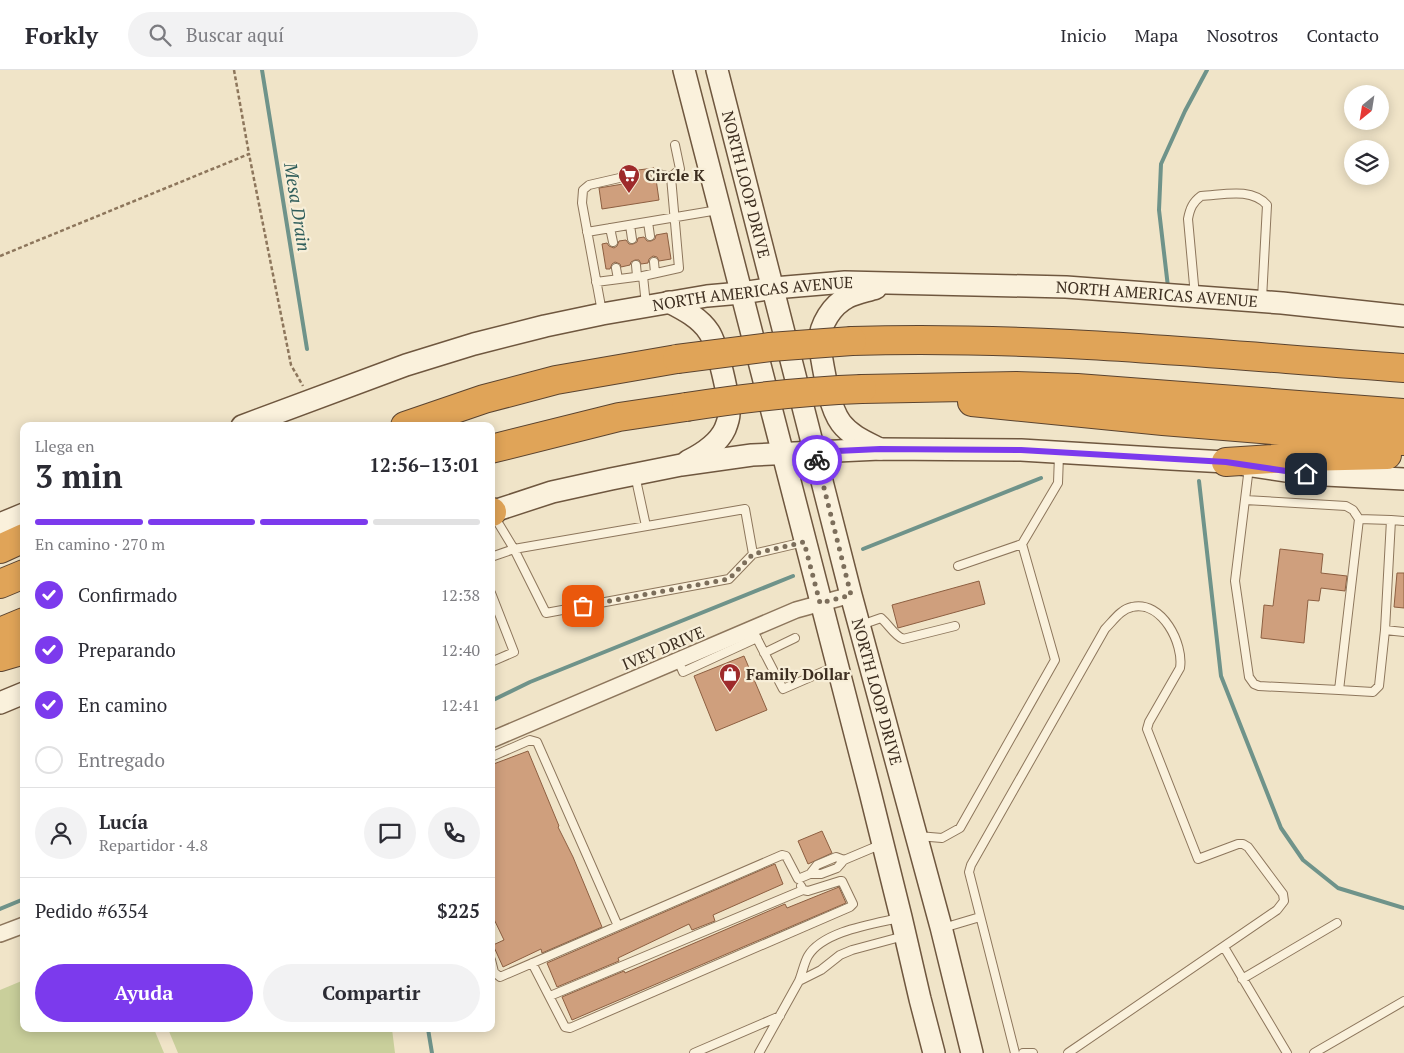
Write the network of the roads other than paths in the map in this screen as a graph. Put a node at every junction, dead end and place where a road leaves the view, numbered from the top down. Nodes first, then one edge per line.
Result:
1 (684, 70) edge
2 (717, 70) edge
3 (675, 145) dead end
4 (655, 174) dead end
5 (628, 176) dead end
6 (672, 177) junction
7 (720, 210) junction
8 (675, 218) junction
9 (648, 222) junction
10 (630, 225) junction
11 (610, 228) junction
12 (587, 232) junction
13 (650, 236) dead end
14 (632, 239) dead end
15 (613, 242) dead end
16 (654, 262) dead end
17 (636, 264) dead end
18 (616, 268) dead end
19 (655, 273) junction
20 (640, 276) junction
21 (618, 279) junction
22 (596, 282) junction
23 (890, 283) junction
24 (774, 288) junction
25 (741, 293) junction
26 (1195, 296) junction
27 (669, 302) junction
28 (1272, 302) junction
29 (646, 306) junction
30 (1404, 306) edge
31 (602, 314) junction
32 (1404, 316) edge
33 (1404, 368) edge
34 (912, 389) junction
35 (1404, 413) edge
36 (252, 422) edge
37 (417, 422) edge
38 (1404, 441) edge
39 (495, 448) edge
40 (880, 449) junction
41 (815, 452) junction
42 (781, 453) junction
43 (1059, 453) junction
44 (1404, 455) edge
45 (1238, 464) junction
46 (681, 465) junction
47 (634, 474) junction
48 (1404, 479) edge
49 (1246, 500) junction
50 (495, 511) edge
51 (20, 516) edge
52 (495, 517) edge
53 (1359, 519) junction
54 (1391, 520) junction
55 (1404, 521) edge
56 (0, 524) edge
57 (646, 526) junction
58 (20, 540) edge
59 (804, 542) junction
60 (1022, 544) junction
61 (0, 549) edge
62 (514, 549) junction
63 (753, 554) junction
64 (495, 556) edge
65 (958, 566) dead end
66 (20, 576) edge
67 (0, 584) edge
68 (851, 595) junction
69 (495, 603) edge
70 (820, 603) junction
71 (20, 624) edge
72 (859, 626) junction
73 (955, 626) dead end
74 (1385, 630) junction
75 (0, 632) edge
76 (1404, 632) edge
77 (755, 633) junction
78 (795, 638) dead end
79 (20, 651) edge
80 (764, 653) junction
81 (0, 657) edge
82 (495, 660) edge
83 (836, 666) junction
84 (1339, 690) junction
85 (20, 695) edge
86 (0, 703) edge
87 (495, 738) edge
88 (495, 755) edge
89 (916, 836) junction
90 (882, 844) junction
91 (798, 879) junction
92 (803, 890) junction
93 (980, 917) junction
94 (1337, 923) dead end
95 (20, 926) edge
96 (618, 926) junction
97 (903, 927) junction
98 (941, 929) junction
99 (0, 934) edge
100 (1224, 947) junction
101 (532, 962) junction
102 (495, 973) edge
103 (1242, 979) junction
104 (799, 981) junction
105 (550, 996) junction
106 (1404, 1001) edge
107 (780, 1016) junction
108 (694, 1053) edge
109 (759, 1053) edge
110 (934, 1053) edge
111 (972, 1053) edge
112 (1015, 1053) edge
113 (1023, 1053) edge
114 (1033, 1053) edge
115 (1068, 1053) edge
116 (1287, 1053) edge
117 (1314, 1053) edge

1 - 7 main road, NORTH LOOP DRIVE
2 - 24 main road, NORTH LOOP DRIVE
3 - 6 lane
4 - 6 lane
5 - 12 lane
6 - 8 lane
7 - 8 lane
7 - 25 main road, NORTH LOOP DRIVE
8 - 9 lane
8 - 19 lane
9 - 10 lane
9 - 13 lane
10 - 11 lane
10 - 14 lane
11 - 12 lane
11 - 15 lane
12 - 22 lane
16 - 19 lane
17 - 20 lane
18 - 21 lane
19 - 20 lane
20 - 21 lane
20 - 29 lane
21 - 22 lane
22 - 31 lane
23 - 24 main road, NORTH AMERICAS AVENUE
23 - 26 main road, NORTH AMERICAS AVENUE
23 - 40 main road
24 - 25 main road, NORTH AMERICAS AVENUE
24 - 41 main road, NORTH LOOP DRIVE
25 - 27 main road, NORTH AMERICAS AVENUE
25 - 42 main road, NORTH LOOP DRIVE
26 - 28 main road, NORTH AMERICAS AVENUE
26 - 28 lane
27 - 29 main road, NORTH AMERICAS AVENUE
27 - 46 main road
28 - 30 main road, NORTH AMERICAS AVENUE
28 - 32 main road, NORTH AMERICAS AVENUE
29 - 31 main road, NORTH AMERICAS AVENUE
31 - 36 main road, NORTH AMERICAS AVENUE
33 - 37 highway, bridge
34 - 35 highway
34 - 38 highway
34 - 39 highway, bridge
40 - 41 main road
40 - 43 main road
41 - 42 main road
41 - 68 main road, NORTH LOOP DRIVE
42 - 46 main road
42 - 59 main road, NORTH LOOP DRIVE
43 - 45 main road
43 - 60 lane
44 - 45 highway
45 - 48 main road
45 - 49 lane
46 - 47 main road
47 - 50 main road
47 - 57 lane
49 - 53 lane
49 - 84 lane
51 - 56 main road
52 - 62 lane
53 - 54 lane
53 - 84 lane
54 - 55 lane
54 - 74 lane
57 - 62 lane
57 - 63 lane
58 - 61 highway
59 - 63 lane
59 - 70 main road, NORTH LOOP DRIVE
60 - 65 lane
60 - 89 lane
62 - 63 lane
62 - 64 lane
66 - 67 highway
68 - 70 street, IVEY DRIVE
68 - 72 main road, NORTH LOOP DRIVE
69 - 82 lane
70 - 77 street, IVEY DRIVE
70 - 83 main road, NORTH LOOP DRIVE
71 - 75 highway
72 - 73 lane
72 - 89 main road, NORTH LOOP DRIVE
74 - 76 lane
74 - 84 lane
77 - 80 lane
77 - 87 street, IVEY DRIVE
78 - 80 lane
79 - 81 highway
80 - 83 lane
83 - 90 main road, NORTH LOOP DRIVE
85 - 86 main road
88 - 96 lane
89 - 90 main road
89 - 98 main road, NORTH LOOP DRIVE
90 - 91 lane
90 - 97 main road, NORTH LOOP DRIVE
91 - 92 lane
91 - 96 lane
92 - 105 lane
92 - 105 lane
93 - 98 lane
93 - 100 lane
93 - 112 lane
94 - 103 lane
95 - 99 street
96 - 101 lane
97 - 104 lane
97 - 104 lane
97 - 110 main road, NORTH LOOP DRIVE
98 - 111 main road, NORTH LOOP DRIVE
100 - 103 lane
100 - 115 lane
101 - 102 lane
101 - 105 lane
103 - 116 lane
104 - 107 lane
106 - 117 lane
107 - 108 lane
107 - 109 lane
113 - 114 lane

